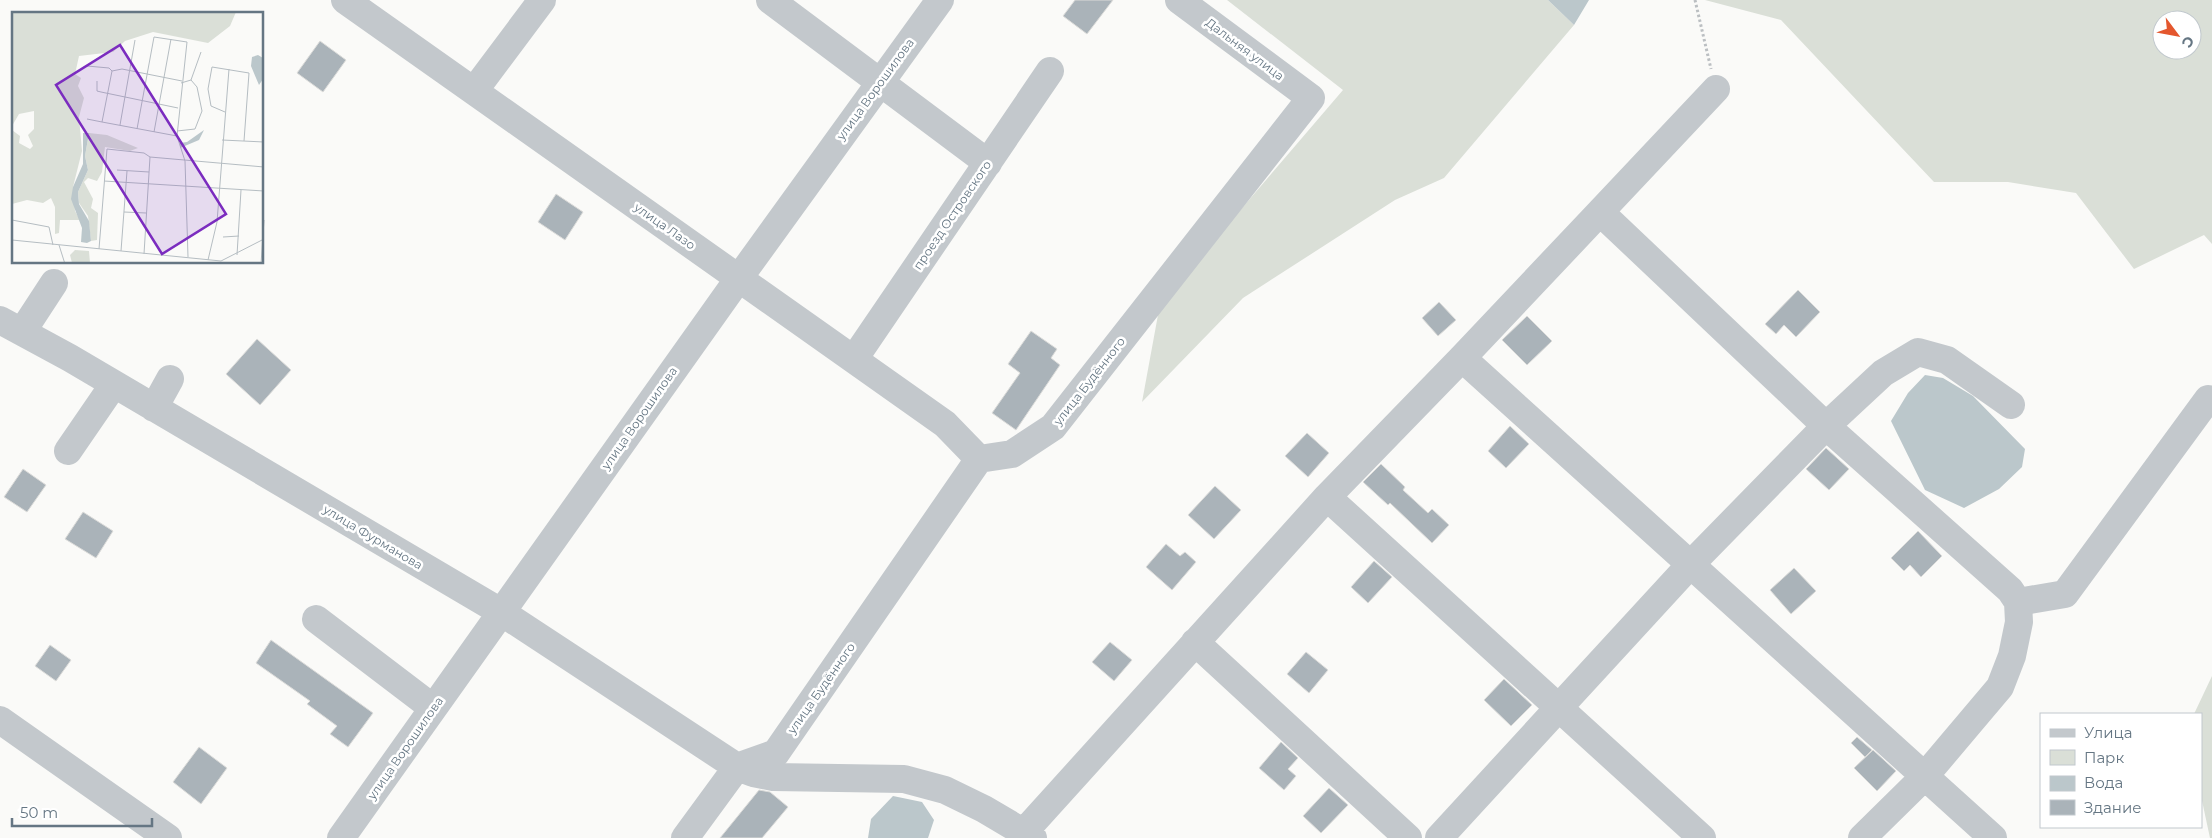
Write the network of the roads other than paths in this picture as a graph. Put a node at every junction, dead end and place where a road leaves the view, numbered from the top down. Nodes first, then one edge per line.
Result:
1 (346, 0) edge
2 (542, 0) edge
3 (770, 0) edge
4 (940, 0) edge
5 (1179, 0) edge
6 (1050, 71) dead end
7 (881, 81) junction
8 (1716, 89) road end
9 (474, 91) junction
10 (1311, 98) joint
11 (988, 163) junction
12 (1600, 212) junction
13 (739, 278) junction
14 (54, 284) dead end
15 (11, 326) edge
16 (1462, 358) junction
17 (854, 359) junction
18 (170, 379) dead end
19 (114, 384) junction
20 (2208, 399) dead end
21 (2011, 405) dead end
22 (154, 408) junction
23 (1826, 426) junction
24 (68, 451) dead end
25 (979, 459) junction
26 (1327, 497) junction
27 (1690, 565) junction
28 (2018, 602) junction
29 (501, 612) junction
30 (316, 620) dead end
31 (1195, 642) junction
32 (1560, 707) junction
33 (433, 708) junction
34 (0, 720) edge
35 (738, 767) junction
36 (1924, 776) junction
37 (1029, 835) edge
38 (168, 838) edge
39 (341, 838) edge
40 (685, 838) edge
41 (1408, 838) edge
42 (1439, 838) edge
43 (1702, 838) edge
44 (1862, 838) edge
45 (1993, 838) edge

1 - 9 street, улица Лазо
2 - 9 street
3 - 7 street
4 - 7 street, улица Ворошилова
5 - 10 street, Дальняя улица
6 - 11 street, проезд Островского
7 - 11 street
7 - 13 street, улица Ворошилова
8 - 12 street
9 - 13 street, улица Лазо
10 - 25 street, улица Будённого
11 - 17 street, проезд Островского
12 - 16 street
12 - 23 street
13 - 17 street, улица Лазо
13 - 29 street, улица Ворошилова
14 - 15 street
15 - 19 street, улица Фурманова
16 - 26 street
16 - 27 street
17 - 25 street, улица Лазо
18 - 22 street
19 - 22 street, улица Фурманова
19 - 24 street
20 - 28 street
21 - 23 street
22 - 29 street, улица Фурманова
23 - 27 street
23 - 28 street
25 - 35 street, улица Будённого
26 - 31 street
26 - 32 street
27 - 32 street
27 - 36 street
28 - 36 street
29 - 33 street, улица Ворошилова
29 - 35 street, улица Фурманова
30 - 33 street
31 - 37 street
31 - 41 street
32 - 42 street
32 - 43 street
33 - 39 street, улица Ворошилова
34 - 38 street
35 - 37 street, улица Фурманова
35 - 40 street
36 - 44 street
36 - 45 street

